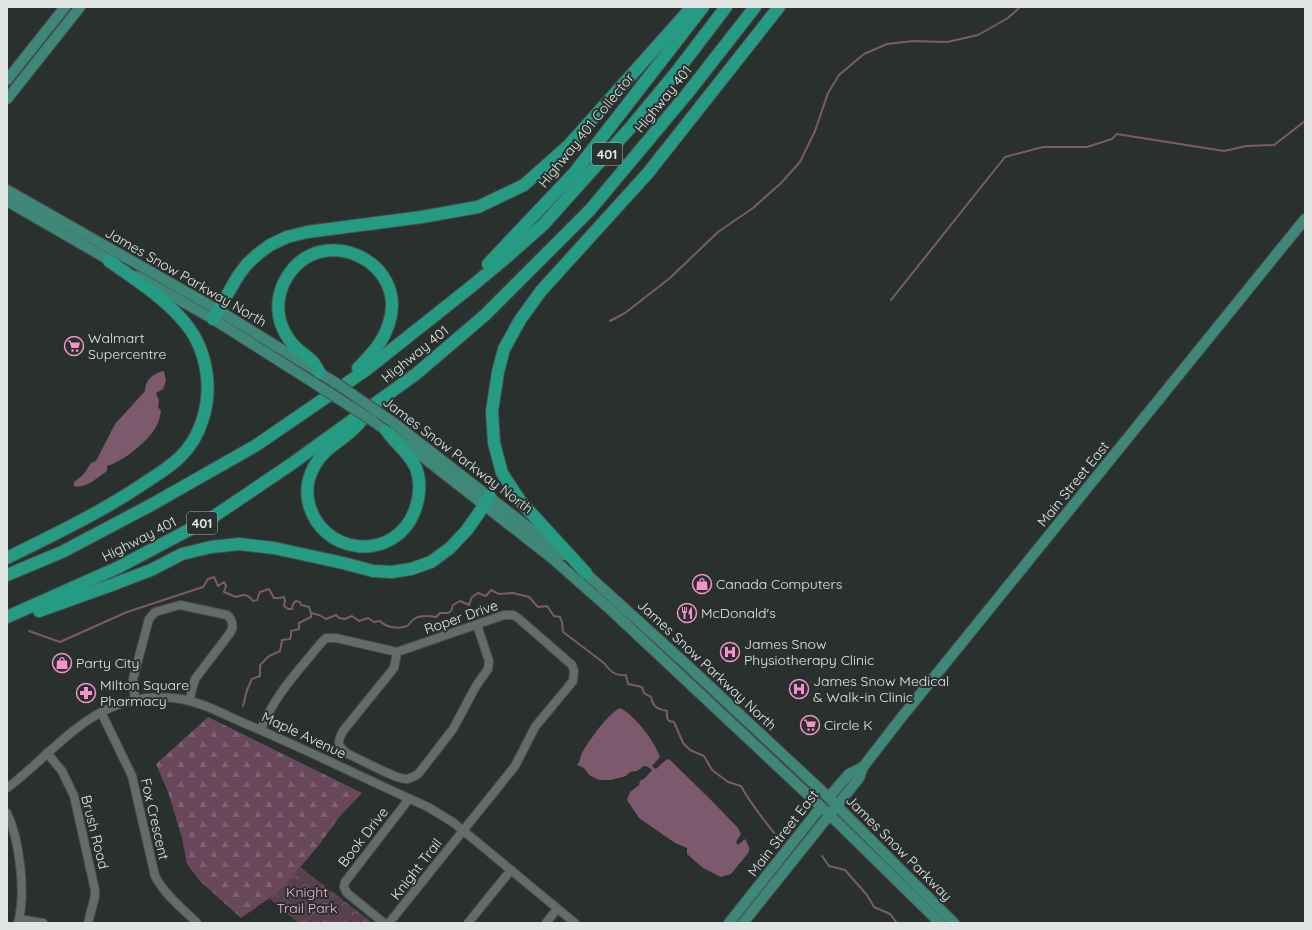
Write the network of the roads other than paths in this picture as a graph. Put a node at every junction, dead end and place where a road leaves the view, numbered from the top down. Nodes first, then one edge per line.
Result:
1 (66, 7) edge
2 (80, 7) edge
3 (692, 7) edge
4 (703, 7) edge
5 (726, 7) edge
6 (755, 7) edge
7 (779, 7) edge
8 (7, 80) edge
9 (7, 99) edge
10 (7, 190) edge
11 (7, 201) edge
12 (1305, 219) edge
13 (109, 261) junction
14 (472, 286) junction
15 (216, 314) junction
16 (317, 378) junction
17 (381, 399) junction
18 (305, 412) junction
19 (390, 426) junction
20 (487, 501) junction
21 (7, 558) edge
22 (586, 573) junction
23 (7, 574) edge
24 (7, 618) edge
25 (7, 621) edge
26 (477, 625) junction
27 (397, 652) junction
28 (135, 700) junction
29 (189, 701) junction
30 (101, 712) junction
31 (261, 730) junction
32 (47, 753) junction
33 (863, 767) junction
34 (7, 788) edge
35 (827, 796) junction
36 (409, 799) junction
37 (837, 806) junction
38 (821, 807) junction
39 (7, 813) edge
40 (830, 816) junction
41 (463, 830) junction
42 (510, 870) junction
43 (557, 909) junction
44 (18, 921) edge
45 (42, 923) edge
46 (88, 923) edge
47 (197, 923) edge
48 (384, 923) edge
49 (389, 923) edge
50 (468, 923) edge
51 (546, 923) edge
52 (575, 923) edge
53 (729, 923) edge
54 (744, 923) edge
55 (940, 923) edge
56 (954, 923) edge

1 - 8 main road
2 - 9 main road
3 - 15 highway
4 - 14 highway, Highway 401 Collector / 401
5 - 14 highway, 401
6 - 17 highway, Highway 401 / 401
7 - 22 highway
10 - 15 main road, James Snow Parkway North
11 - 13 main road, James Snow Parkway North
12 - 33 main road, Main Street East
13 - 15 main road, James Snow Parkway North
13 - 21 highway
14 - 18 highway, Highway 401 / 401
15 - 16 main road, James Snow Parkway North
16 - 18 highway
16 - 19 main road, James Snow Parkway North, bridge
16 - 19 main road, James Snow Parkway North, bridge
17 - 19 highway
17 - 24 highway, Highway 401 / 401
18 - 23 highway, Highway 401 / 401
19 - 20 main road, James Snow Parkway North
20 - 22 main road, James Snow Parkway North
20 - 25 highway
20 - 38 main road, James Snow Parkway North
22 - 35 main road, James Snow Parkway North
26 - 27 street, Roper Drive
26 - 27 street
26 - 41 street, Roper Drive
27 - 31 street
28 - 29 street, Maple Avenue
28 - 29 street
28 - 30 street, Maple Avenue
29 - 31 street, Maple Avenue
30 - 32 street, Maple Avenue
30 - 47 street, Fox Crescent
31 - 36 street, Maple Avenue
32 - 34 street, Maple Avenue
32 - 46 street, Brush Road
33 - 35 main road, Main Street East
33 - 37 main road, Main Street East
35 - 37 main road, James Snow Parkway
35 - 38 street, Main Street East
36 - 41 street, Maple Avenue
36 - 48 street, Book Drive
37 - 40 main road, Main Street East
37 - 56 main road, James Snow Parkway
38 - 40 main road, James Snow Parkway
38 - 53 main road, Main Street East
39 - 44 street
40 - 54 main road, Main Street East
40 - 55 main road, James Snow Parkway
41 - 42 street, Maple Avenue
41 - 49 street, Knight Trail
42 - 43 street, Maple Avenue
42 - 50 street
43 - 51 street
43 - 52 street, Maple Avenue
44 - 45 street

